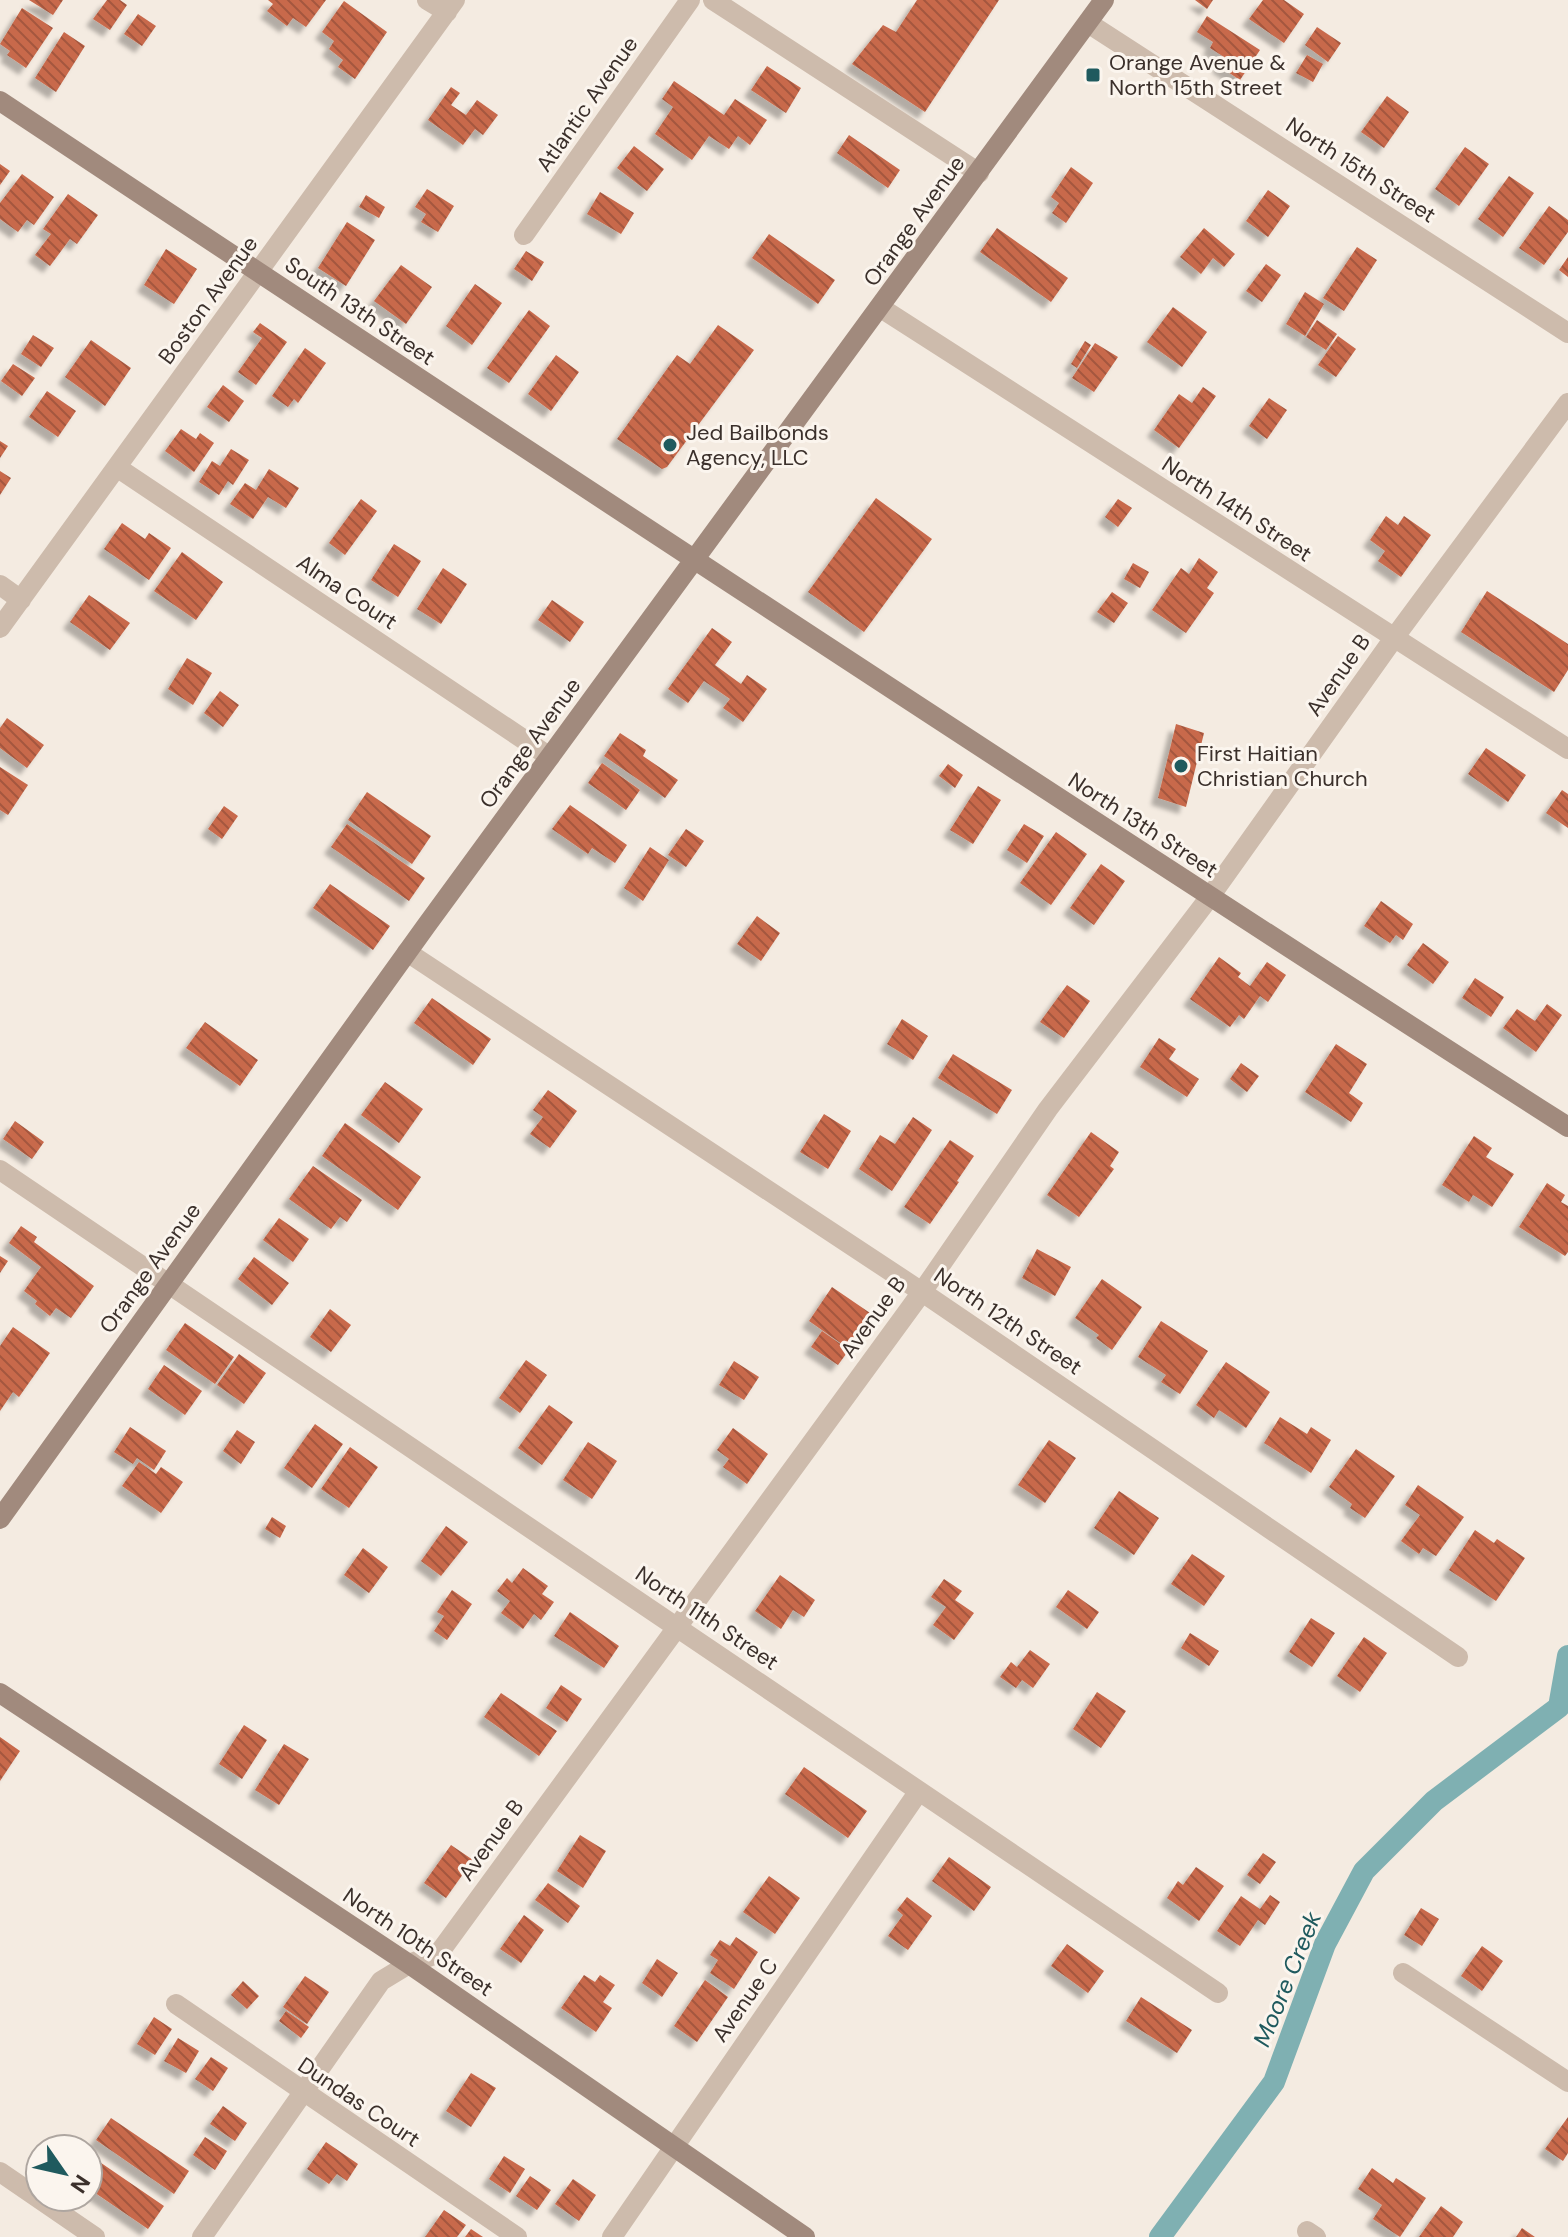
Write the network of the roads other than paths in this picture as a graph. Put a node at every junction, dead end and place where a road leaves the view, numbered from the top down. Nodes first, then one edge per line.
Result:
1 (427, 0) edge
2 (690, 0) edge
3 (713, 0) edge
4 (1104, 0) edge
5 (451, 6) edge
6 (1088, 23) junction
7 (0, 101) edge
8 (979, 173) junction
9 (524, 235) dead end
10 (258, 272) junction
11 (881, 308) junction
12 (1568, 333) edge
13 (1568, 403) edge
14 (118, 468) junction
15 (694, 561) junction
16 (0, 585) edge
17 (21, 600) junction
18 (0, 628) edge
19 (1394, 638) junction
20 (1568, 749) edge
21 (550, 757) junction
22 (1209, 898) junction
23 (407, 952) junction
24 (1568, 1127) edge
25 (0, 1170) edge
26 (168, 1284) junction
27 (922, 1292) junction
28 (0, 1519) edge
29 (676, 1626) junction
30 (1458, 1657) dead end
31 (0, 1693) edge
32 (919, 1791) junction
33 (409, 1964) junction
34 (1403, 1973) dead end
35 (1218, 1993) dead end
36 (176, 2004) dead end
37 (1568, 2082) edge
38 (301, 2092) junction
39 (674, 2147) junction
40 (0, 2172) edge
41 (95, 2237) edge
42 (202, 2237) edge
43 (517, 2237) edge
44 (612, 2237) edge
45 (805, 2237) edge

1 - 5 street
2 - 9 street, Atlantic Avenue
3 - 8 street
4 - 6 street, Orange Avenue
5 - 10 street, Boston Avenue
6 - 8 street, Orange Avenue
6 - 12 street, North 15th Street
7 - 10 street, South 13th Street
8 - 11 street, Orange Avenue
10 - 14 street, Boston Avenue
10 - 15 street, South 13th Street
11 - 15 street, Orange Avenue
11 - 19 street, North 14th Street
13 - 19 street, Avenue B
14 - 17 street, Boston Avenue
14 - 21 street, Alma Court
15 - 21 street, Orange Avenue
15 - 22 street, North 13th Street
16 - 17 street
17 - 18 street, Boston Avenue
19 - 20 street, North 14th Street
19 - 22 street, Avenue B
21 - 23 street, Orange Avenue
22 - 24 street, North 13th Street
22 - 27 street, Avenue B
23 - 26 street, Orange Avenue
23 - 27 street, North 12th Street
25 - 26 street, North 11th Street
26 - 28 street, Orange Avenue
26 - 29 street, North 11th Street
27 - 29 street, Avenue B
27 - 30 street, North 12th Street
29 - 32 street, North 11th Street
29 - 33 street, Avenue B
31 - 33 street, North 10th Street
32 - 35 street, North 11th Street
32 - 39 street, Avenue C
33 - 38 street, Avenue B
33 - 39 street, North 10th Street
34 - 37 street
36 - 38 street, Dundas Court
38 - 42 street, Avenue B
38 - 43 street, Dundas Court
39 - 44 street, Avenue C
39 - 45 street, North 10th Street
40 - 41 street

